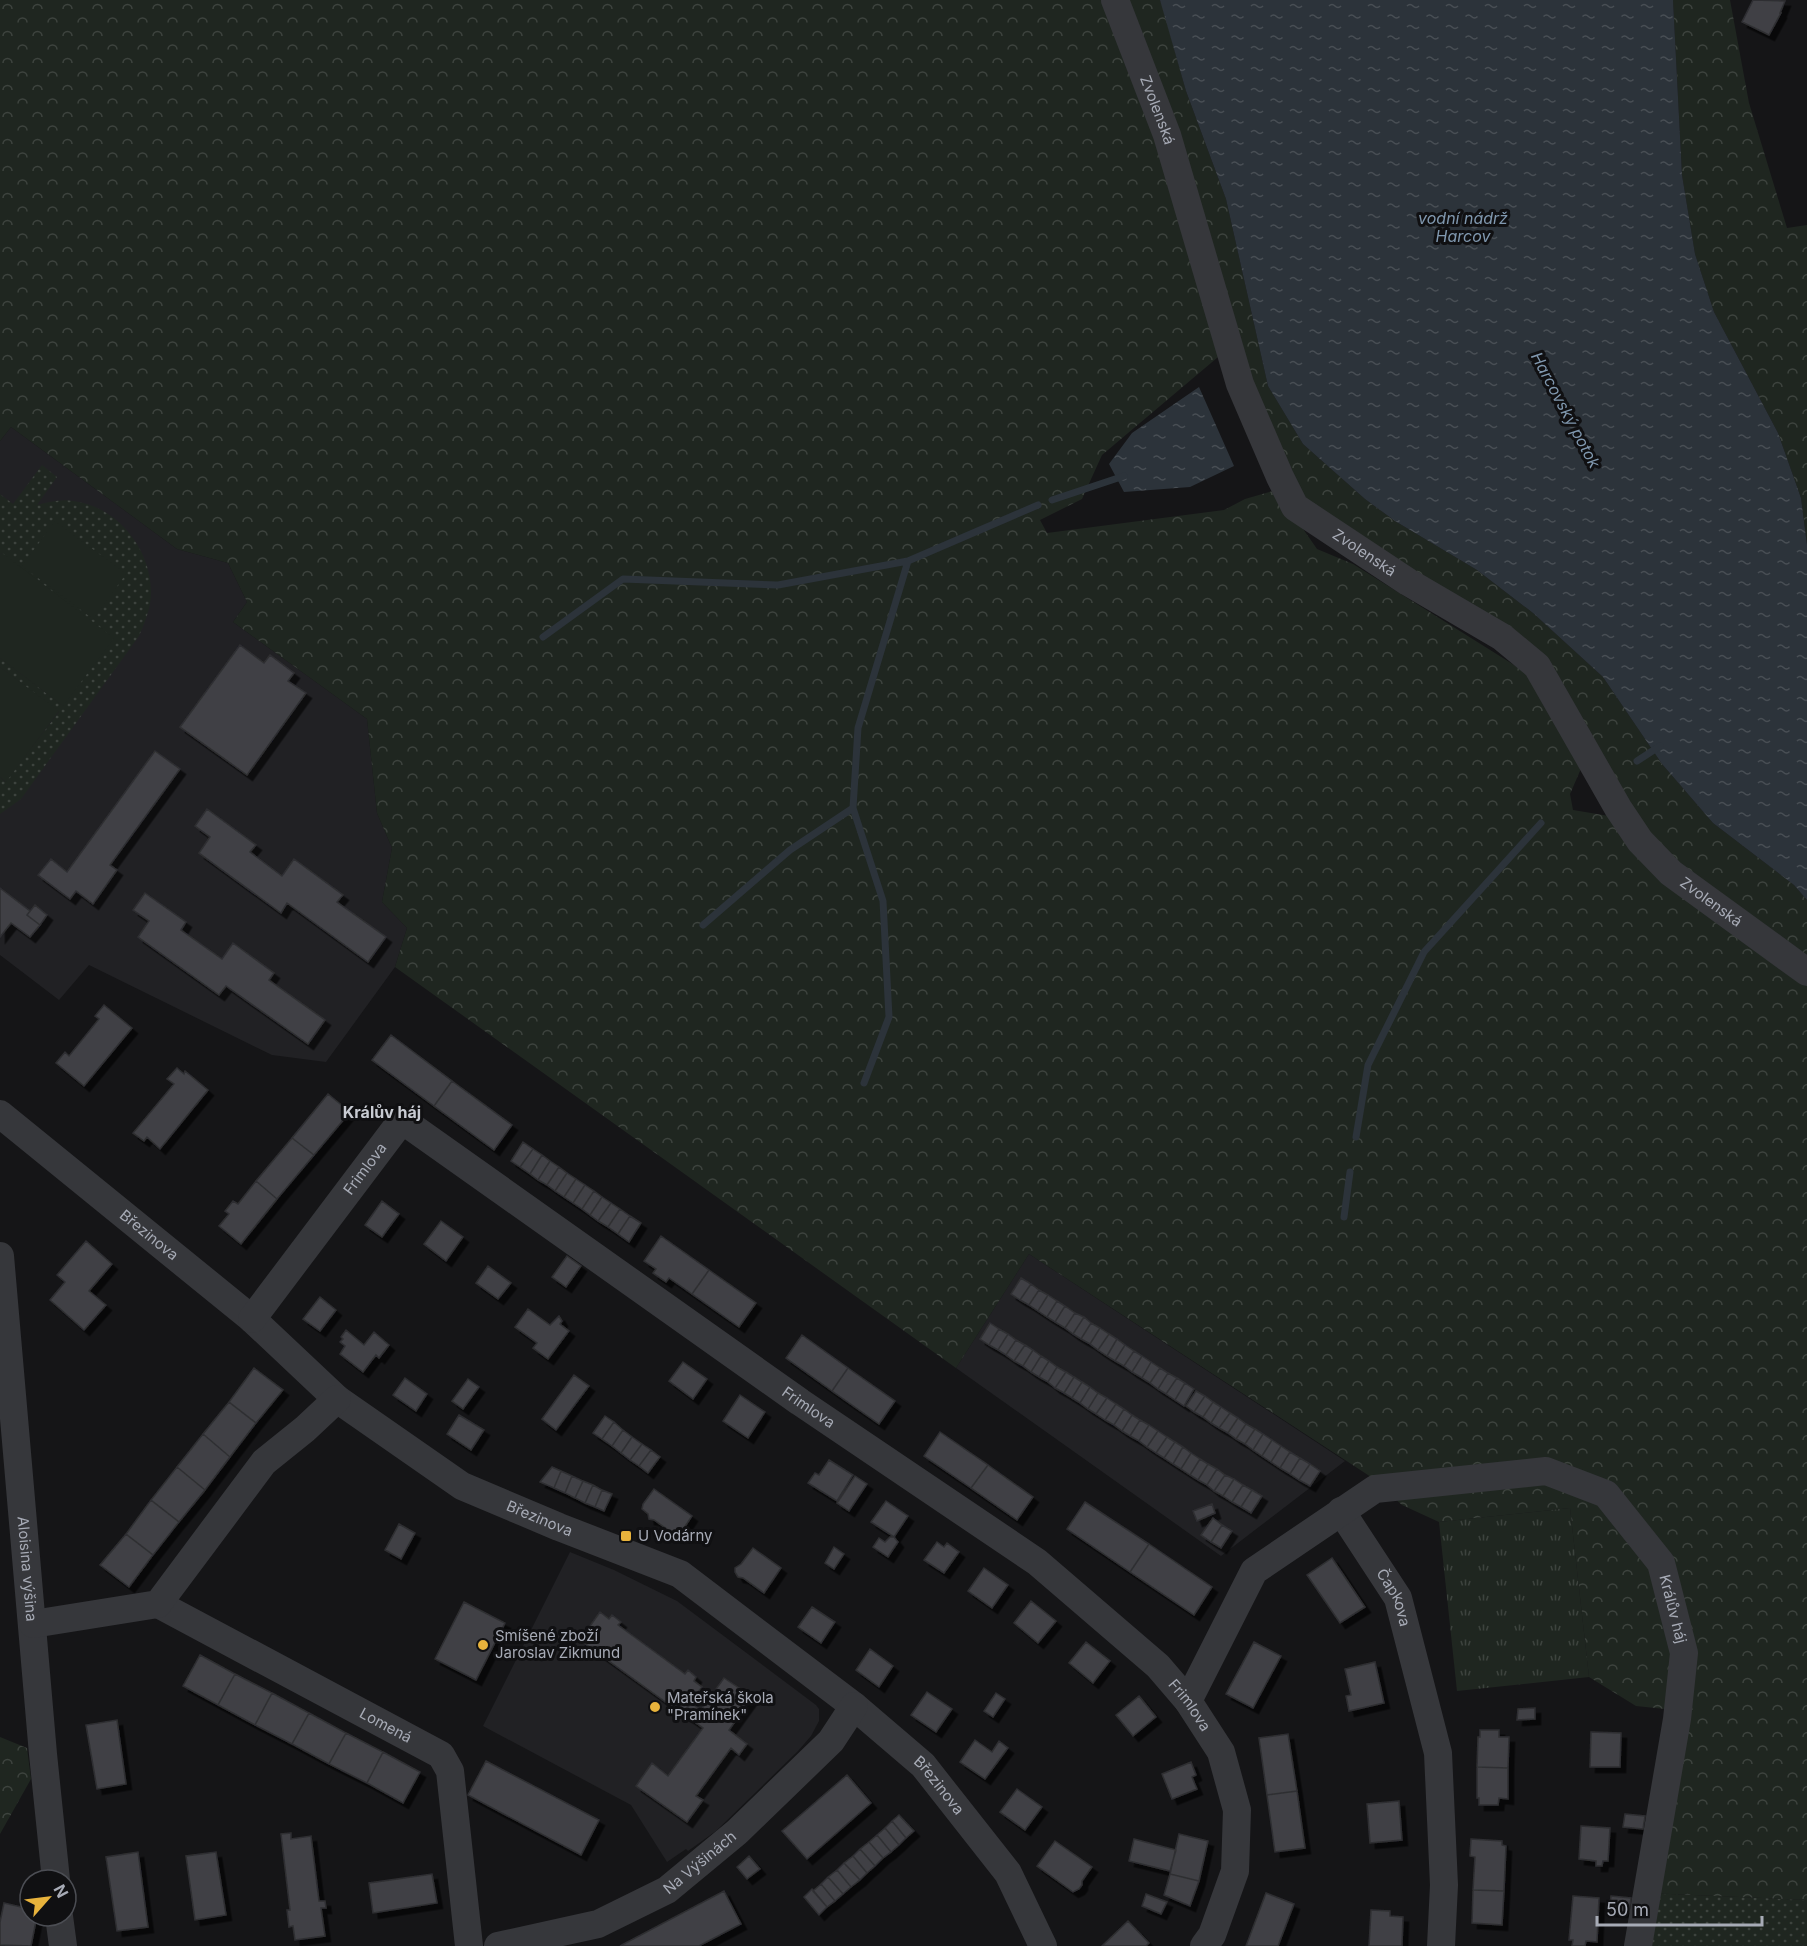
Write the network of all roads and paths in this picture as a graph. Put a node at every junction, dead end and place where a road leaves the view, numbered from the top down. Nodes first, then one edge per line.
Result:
1 (1115, 0) edge
2 (1807, 972) edge
3 (0, 1114) edge
4 (0, 1256) edge
5 (252, 1319) junction
6 (337, 1399) junction
7 (1341, 1511) junction
8 (158, 1604) junction
9 (33, 1624) junction
10 (1188, 1701) junction
11 (854, 1706) junction
12 (55, 1868) edge
13 (61, 1928) edge
14 (63, 1946) edge
15 (469, 1946) edge
16 (498, 1946) edge
17 (1043, 1946) edge
18 (1204, 1946) edge
19 (1441, 1946) edge
20 (1638, 1946) edge

1 - 2 street, Zvolenská
3 - 5 street, Březinova
4 - 9 street, Aloisina výšina
5 - 6 street, Březinova
5 - 10 street, Frimlova
6 - 8 street
6 - 11 street, Březinova
7 - 10 street
7 - 19 street, Čapkova
7 - 20 street, Králův háj
8 - 9 street
8 - 15 street, Lomená
9 - 12 street, Aloisina výšina
10 - 18 street, Frimlova
11 - 16 street, Na Výšinách
11 - 17 street, Březinova
13 - 14 street

